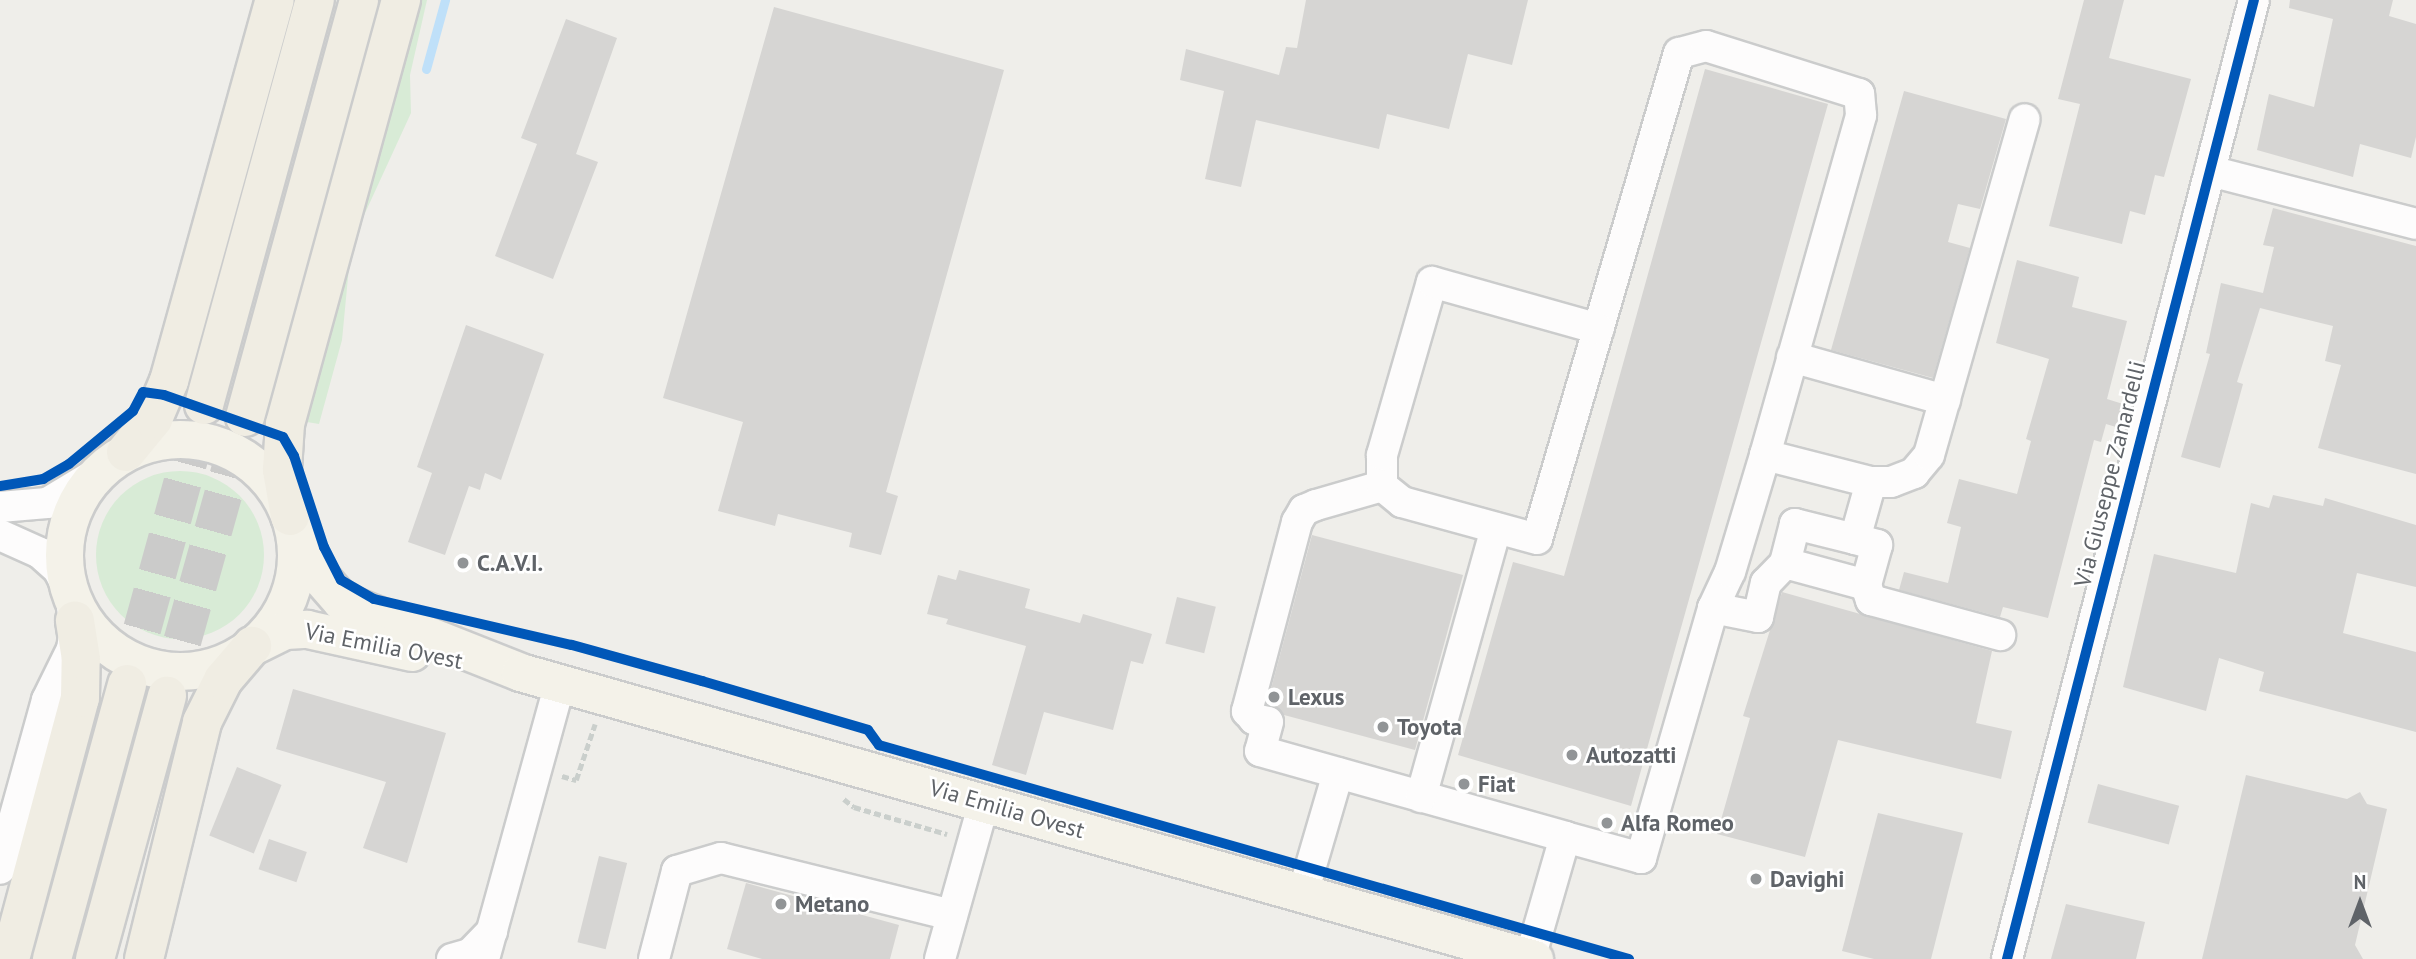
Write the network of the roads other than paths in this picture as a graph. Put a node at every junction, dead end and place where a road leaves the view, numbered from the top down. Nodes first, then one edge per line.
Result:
1 (275, 0) edge
2 (315, 0) edge
3 (359, 0) edge
4 (401, 0) edge
5 (2254, 0) edge
6 (2025, 119) dead end
7 (2210, 171) junction
8 (2416, 224) edge
9 (1599, 329) junction
10 (1792, 358) junction
11 (1945, 400) junction
12 (204, 405) tunnel mouth
13 (245, 417) tunnel mouth
14 (1765, 455) junction
15 (111, 463) junction
16 (1871, 482) junction
17 (1382, 486) junction
18 (0, 507) edge
19 (290, 516) junction
20 (1496, 528) junction
21 (0, 535) edge
22 (1855, 540) junction
23 (1785, 563) junction
24 (1866, 585) junction
25 (72, 606) junction
26 (1713, 608) junction
27 (2000, 635) dead end
28 (252, 646) junction
29 (520, 672) junction
30 (127, 684) tunnel mouth
31 (560, 684) junction
32 (167, 696) tunnel mouth
33 (1338, 773) junction
34 (1421, 796) junction
35 (984, 802) junction
36 (1565, 837) junction
37 (0, 869) edge
38 (1303, 893) junction
39 (952, 915) junction
40 (488, 945) edge
41 (1492, 953) edge
42 (1532, 958) edge
43 (10, 959) edge
44 (52, 959) edge
45 (95, 959) edge
46 (144, 959) edge
47 (452, 959) edge
48 (654, 959) edge
49 (940, 959) edge
50 (2007, 959) edge

1 - 15 highway
2 - 12 highway
3 - 13 highway
4 - 19 highway
5 - 7 street, Via Giuseppe Zanardelli
6 - 11 street
7 - 8 street
7 - 50 street, Via Giuseppe Zanardelli
9 - 10 street
9 - 17 street
9 - 20 street
10 - 11 street
10 - 14 street
11 - 16 street
14 - 16 street
14 - 26 street
15 - 18 street, Via Emilia Ovest
15 - 19 main road, Via Emilia Ovest
15 - 25 main road, Via Emilia Ovest
16 - 22 street
17 - 20 street
17 - 33 street
19 - 28 main road, Via Emilia Ovest
19 - 29 main road, Via Emilia Ovest
20 - 34 street
21 - 25 street, Via Emilia Ovest
22 - 23 street
22 - 24 street
23 - 24 street
23 - 26 street
24 - 27 street
25 - 28 main road, Via Emilia Ovest
25 - 37 street
25 - 43 highway
26 - 36 street
28 - 29 main road, Via Emilia Ovest
28 - 46 highway
29 - 31 main road, Via Emilia Ovest
30 - 44 highway
31 - 35 main road, Via Emilia Ovest
31 - 40 street
32 - 45 highway
33 - 34 street
33 - 38 street
34 - 36 street
35 - 38 main road, Via Emilia Ovest
35 - 39 street
36 - 42 street
38 - 41 main road, Via Emilia Ovest
39 - 48 street
39 - 49 street
40 - 47 street
41 - 42 main road, Via Emilia Ovest

